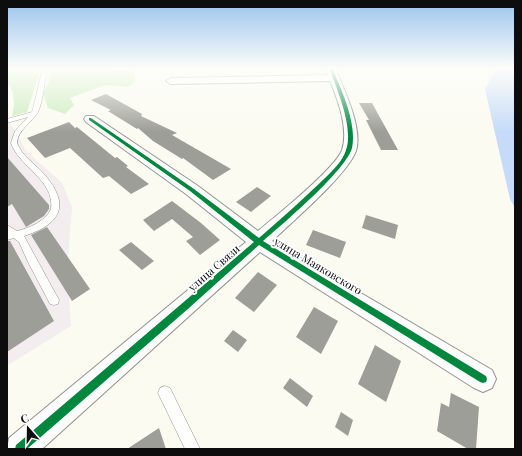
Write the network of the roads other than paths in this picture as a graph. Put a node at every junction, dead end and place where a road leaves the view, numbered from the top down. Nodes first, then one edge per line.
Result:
1 (40, 89) edge
2 (337, 89) edge
3 (34, 113) junction
4 (90, 119) dead end
5 (7, 121) edge
6 (16, 148) junction
7 (7, 152) edge
8 (7, 228) edge
9 (12, 235) edge
10 (259, 242) junction
11 (54, 300) dead end
12 (483, 378) dead end
13 (165, 393) dead end
14 (20, 449) edge
15 (193, 449) edge

1 - 3 lane
2 - 10 street, улица Связи
3 - 5 lane
3 - 6 lane
4 - 10 street, улица Маяковского
6 - 7 lane
6 - 9 lane
8 - 9 lane
9 - 11 lane
10 - 12 street, улица Маяковского
10 - 14 street, улица Связи
13 - 15 lane

